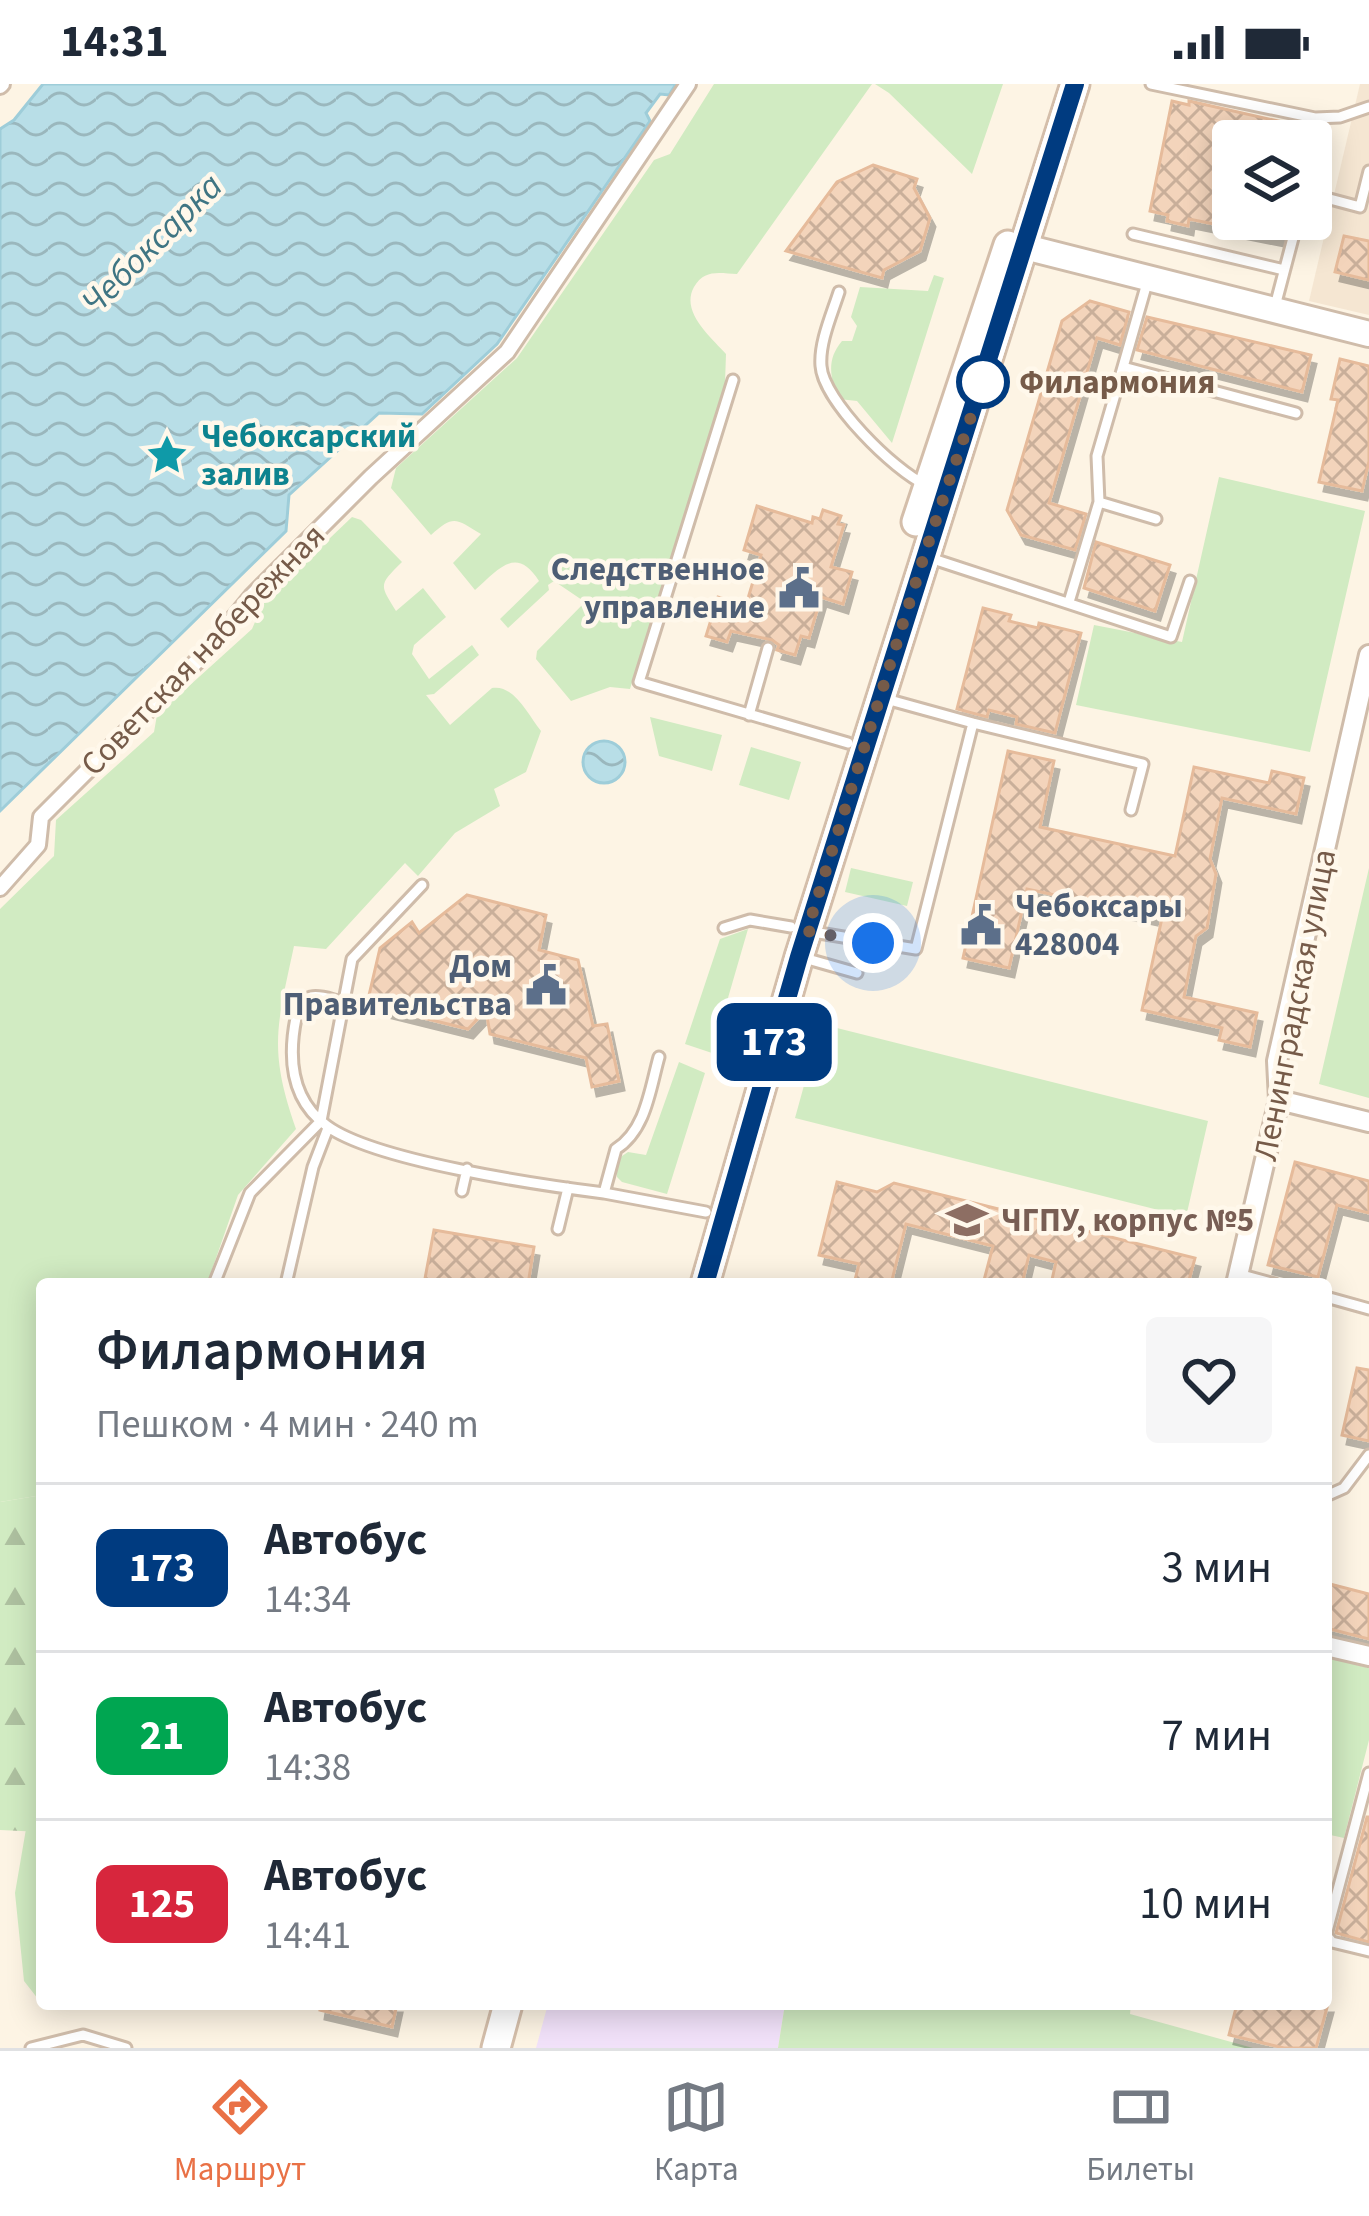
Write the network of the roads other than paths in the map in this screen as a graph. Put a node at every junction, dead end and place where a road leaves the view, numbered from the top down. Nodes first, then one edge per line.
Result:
1 (688, 84) edge
2 (1056, 84) edge
3 (1076, 84) edge
4 (1151, 84) edge
5 (1194, 88) edge
6 (1369, 107) edge
7 (1369, 171) edge
8 (1332, 200) edge
9 (1133, 234) dead end
10 (1292, 240) edge
11 (1017, 245) junction
12 (1284, 270) junction
13 (1148, 278) junction
14 (838, 292) dead end
15 (1274, 310) junction
16 (1369, 334) edge
17 (1123, 367) junction
18 (733, 380) dead end
19 (1296, 413) dead end
20 (936, 490) junction
21 (1100, 502) junction
22 (1156, 520) dead end
23 (915, 554) junction
24 (1190, 580) dead end
25 (1069, 602) junction
26 (768, 648) dead end
27 (1369, 655) edge
28 (880, 698) junction
29 (749, 715) junction
30 (973, 723) junction
31 (1360, 734) edge
32 (856, 745) junction
33 (1131, 810) dead end
34 (422, 885) dead end
35 (0, 887) edge
36 (724, 928) dead end
37 (799, 938) junction
38 (857, 973) dead end
39 (338, 1001) dead end
40 (658, 1057) dead end
41 (1279, 1100) junction
42 (1369, 1122) edge
43 (324, 1125) junction
44 (466, 1169) junction
45 (568, 1188) junction
46 (462, 1191) dead end
47 (604, 1193) junction
48 (715, 1214) junction
49 (558, 1228) dead end
50 (216, 1278) edge
51 (287, 1278) edge
52 (688, 1278) edge
53 (706, 1278) edge
54 (1237, 1278) edge
55 (1332, 1300) edge
56 (1369, 1309) edge
57 (1369, 1455) edge
58 (1332, 1493) edge
59 (1332, 1647) edge
60 (1369, 1656) edge
61 (1369, 1773) edge
62 (1332, 1912) edge
63 (1332, 1942) edge
64 (1369, 1951) edge
65 (488, 2010) edge
66 (506, 2010) edge
67 (62, 2044) edge
68 (31, 2048) edge
69 (126, 2048) edge
70 (478, 2048) edge
71 (496, 2048) edge

1 - 35 street, Советская набережная
2 - 11 main road
3 - 11 main road
4 - 5 lane
5 - 6 lane
7 - 8 lane
9 - 12 lane
10 - 12 lane
11 - 13 street
11 - 20 main road
12 - 15 lane
13 - 15 street
13 - 17 lane
14 - 20 lane
15 - 16 street
17 - 19 lane
17 - 21 lane
18 - 29 lane
20 - 23 main road
21 - 22 lane
21 - 25 lane
23 - 25 lane
23 - 28 main road
23 - 32 main road
24 - 25 lane
26 - 29 lane
27 - 31 street, Ленинградская улица
28 - 30 lane
28 - 32 main road
29 - 32 lane
30 - 33 lane
30 - 37 lane
31 - 41 street, Ленинградская улица
32 - 37 main road
34 - 43 lane
36 - 37 lane
37 - 38 lane
37 - 48 main road
39 - 43 lane
40 - 47 lane
41 - 42 street
41 - 54 street, Ленинградская улица
43 - 44 lane
43 - 50 lane
43 - 51 lane
44 - 45 lane
44 - 46 lane
45 - 47 lane
45 - 49 lane
47 - 48 lane
48 - 52 main road
48 - 53 main road
55 - 56 lane
57 - 58 lane
59 - 60 street
61 - 62 lane
63 - 64 lane
65 - 70 main road
66 - 71 main road
67 - 68 lane
67 - 69 lane

